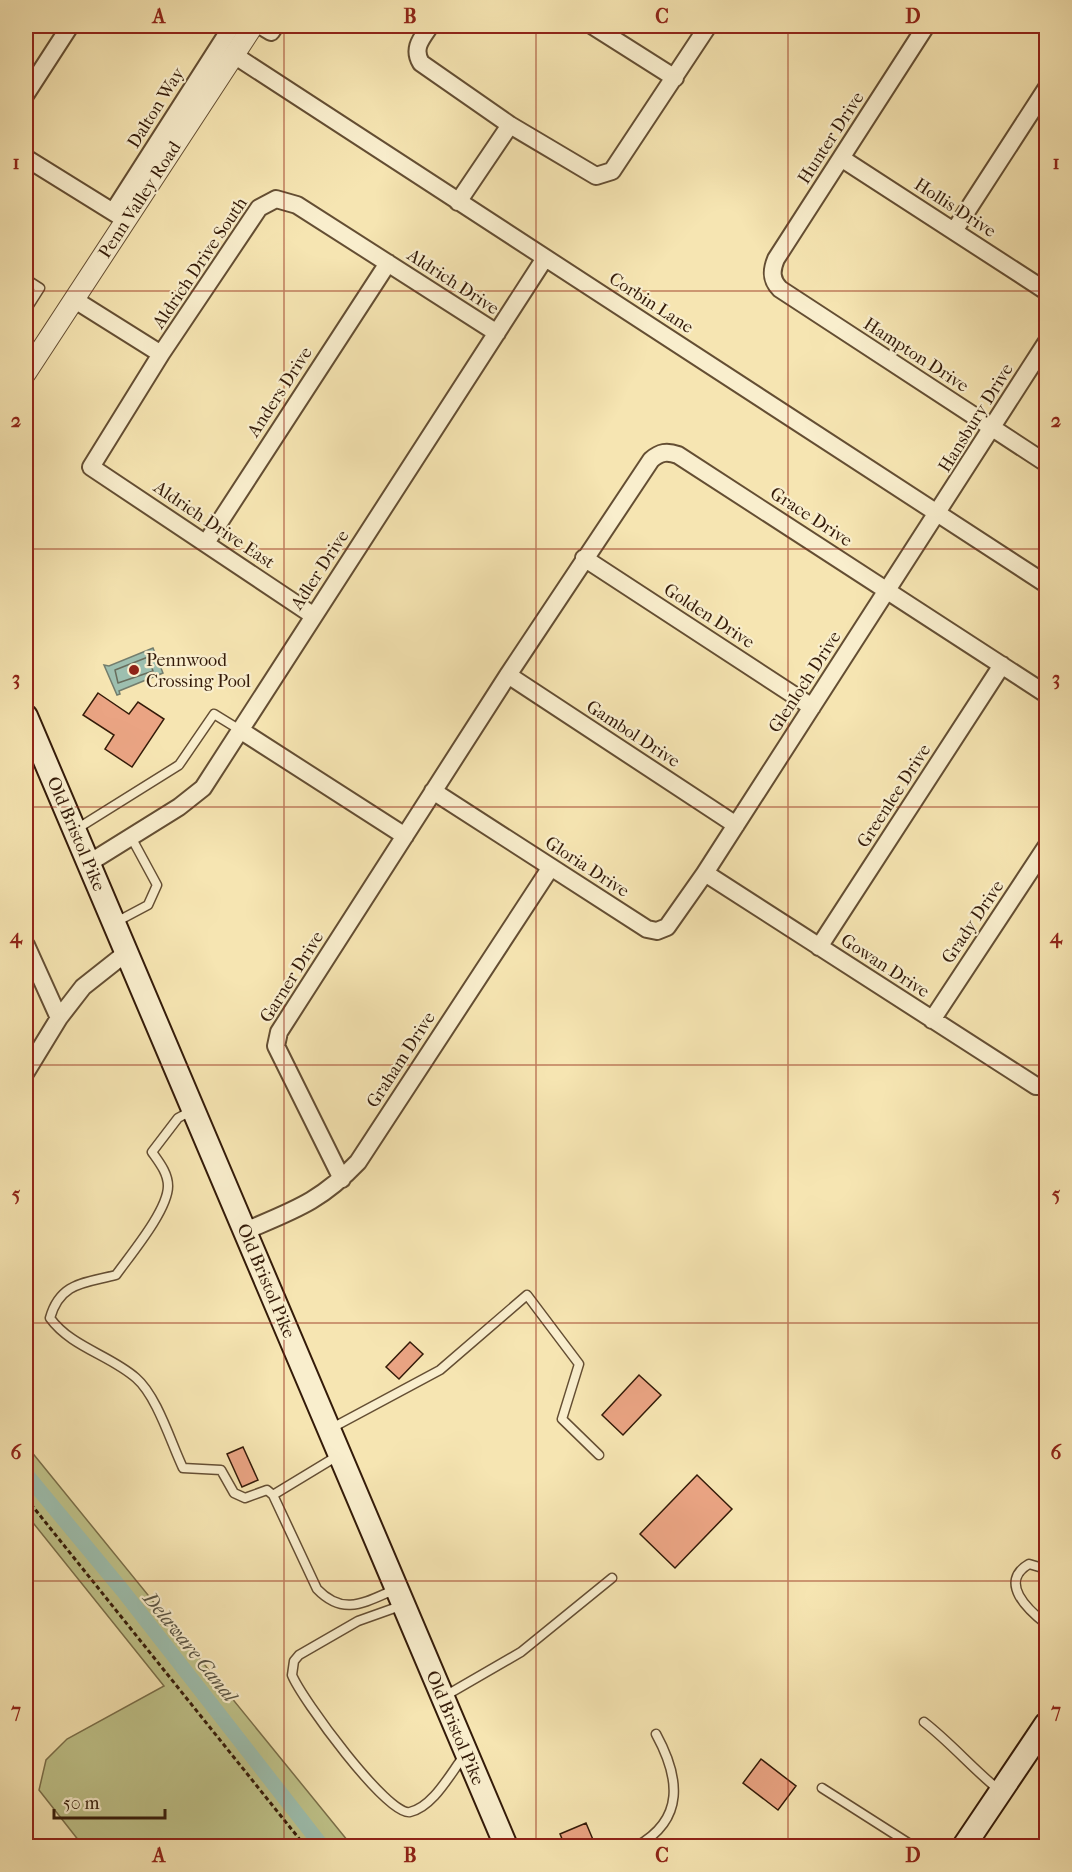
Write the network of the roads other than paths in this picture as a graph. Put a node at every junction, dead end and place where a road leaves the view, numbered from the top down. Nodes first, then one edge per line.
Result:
1 (70, 26) edge
2 (232, 26) edge
3 (253, 26) edge
4 (261, 26) edge
5 (275, 26) edge
6 (430, 26) edge
7 (592, 26) edge
8 (708, 26) edge
9 (926, 26) edge
10 (234, 55) junction
11 (675, 78) junction
12 (1047, 89) edge
13 (26, 94) edge
14 (510, 126) junction
15 (26, 158) edge
16 (842, 158) junction
17 (458, 202) junction
18 (120, 216) junction
19 (954, 231) junction
20 (545, 258) junction
21 (388, 263) junction
22 (772, 273) joint
23 (26, 279) edge
24 (1047, 291) edge
25 (75, 300) junction
26 (26, 310) edge
27 (497, 333) junction
28 (1047, 343) edge
29 (161, 354) junction
30 (26, 372) edge
31 (993, 428) junction
32 (1047, 463) edge
33 (91, 467) joint
34 (939, 513) junction
35 (206, 543) junction
36 (584, 558) junction
37 (1047, 584) edge
38 (887, 590) junction
39 (314, 616) junction
40 (1002, 665) junction
41 (508, 675) junction
42 (1047, 694) edge
43 (813, 707) junction
44 (26, 716) edge
45 (240, 730) junction
46 (433, 791) junction
47 (736, 825) junction
48 (75, 830) junction
49 (405, 836) junction
50 (131, 837) junction
51 (1047, 846) edge
52 (89, 863) junction
53 (551, 867) junction
54 (705, 873) junction
55 (114, 923) junction
56 (26, 945) edge
57 (819, 947) junction
58 (126, 953) junction
59 (59, 1018) junction
60 (932, 1020) junction
61 (26, 1072) edge
62 (1047, 1086) edge
63 (193, 1110) junction
64 (342, 1179) junction
65 (245, 1231) junction
66 (328, 1430) junction
67 (339, 1455) junction
68 (599, 1455) dead end
69 (273, 1494) junction
70 (1047, 1569) edge
71 (612, 1578) dead end
72 (400, 1597) junction
73 (1047, 1624) edge
74 (442, 1698) junction
75 (924, 1722) dead end
76 (1047, 1724) edge
77 (656, 1734) dead end
78 (466, 1754) junction
79 (822, 1788) dead end
80 (1001, 1791) junction
81 (506, 1846) edge
82 (637, 1846) edge
83 (913, 1846) edge
84 (964, 1846) edge

1 - 13 street
2 - 18 street, Dalton Way
3 - 10 street, Penn Valley Road
4 - 5 street
6 - 14 street
7 - 11 street
8 - 11 street
9 - 16 street, Hunter Drive
10 - 17 street, Corbin Lane
10 - 18 street, Penn Valley Road
11 - 14 street
12 - 19 street
14 - 17 street
15 - 18 street
16 - 19 street, Hollis Drive
16 - 22 street, Hunter Drive
17 - 20 street, Corbin Lane
18 - 25 street, Penn Valley Road
19 - 24 street, Hollis Drive
20 - 27 street, Adler Drive
20 - 34 street, Corbin Lane
21 - 27 street, Aldrich Drive
21 - 29 street, Aldrich Drive South
21 - 35 street, Anders Drive
22 - 31 street, Hampton Drive
23 - 26 lane
25 - 29 street
25 - 30 street, Penn Valley Road
27 - 39 street, Adler Drive
28 - 31 street, Hansbury Drive
29 - 33 street, Aldrich Drive South
31 - 32 street, Hampton Drive
31 - 34 street, Hansbury Drive
33 - 35 street, Aldrich Drive East
34 - 37 street, Corbin Lane
34 - 38 street, Glenloch Drive
35 - 39 street, Aldrich Drive East
36 - 38 street, Grace Drive
36 - 41 street, Garner Drive
36 - 43 street, Golden Drive
38 - 40 street, Grace Drive
38 - 43 street, Glenloch Drive
39 - 45 street, Adler Drive
40 - 42 street, Grace Drive
40 - 57 street, Greenlee Drive
41 - 46 street, Garner Drive
41 - 47 street, Gambol Drive
43 - 47 street, Glenloch Drive
44 - 48 main road, Old Bristol Pike
45 - 48 lane
45 - 49 street
45 - 50 street, Adler Drive
46 - 49 street, Garner Drive
46 - 53 street, Gloria Drive
47 - 54 street, Glenloch Drive
48 - 52 main road, Old Bristol Pike
49 - 64 street, Garner Drive
50 - 52 street, Adler Drive
50 - 55 lane
51 - 60 street, Grady Drive
52 - 55 main road, Old Bristol Pike
53 - 54 street, Gloria Drive
53 - 64 street, Graham Drive
54 - 57 street, Gowan Drive
55 - 58 main road, Old Bristol Pike
56 - 59 street
57 - 60 street, Gowan Drive
58 - 59 street
58 - 63 main road, Old Bristol Pike
59 - 61 street
60 - 62 street, Gowan Drive
63 - 65 main road, Old Bristol Pike
63 - 69 lane
64 - 65 street, Graham Drive
65 - 66 main road, Old Bristol Pike
66 - 67 main road, Old Bristol Pike
66 - 68 lane
67 - 69 lane
67 - 72 main road, Old Bristol Pike
69 - 72 lane
70 - 73 lane
71 - 74 lane
72 - 74 main road, Old Bristol Pike
72 - 78 lane
74 - 78 main road, Old Bristol Pike
75 - 80 lane
76 - 80 main road
77 - 82 lane
78 - 81 main road, Old Bristol Pike
79 - 83 lane
80 - 84 main road

